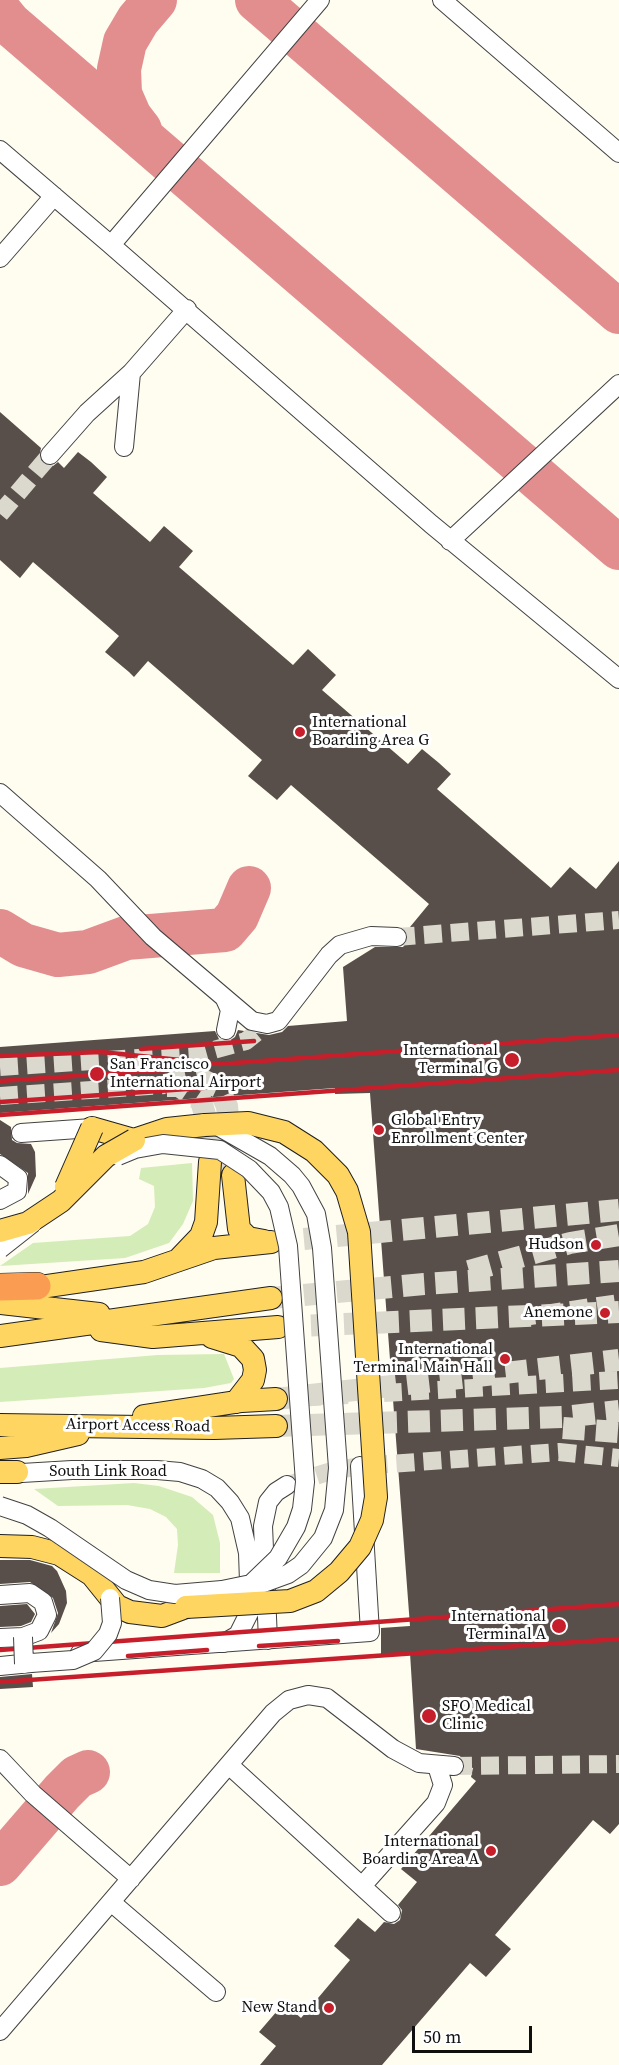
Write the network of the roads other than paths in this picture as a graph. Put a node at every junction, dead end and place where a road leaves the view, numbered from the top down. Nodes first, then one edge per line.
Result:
1 (320, 0) edge
2 (442, 0) edge
3 (0, 150) edge
4 (619, 153) edge
5 (54, 196) junction
6 (111, 245) junction
7 (0, 258) edge
8 (187, 309) junction
9 (131, 373) junction
10 (619, 384) edge
11 (124, 447) dead end
12 (50, 455) tunnel mouth
13 (450, 541) junction
14 (619, 679) edge
15 (0, 793) edge
16 (398, 938) tunnel mouth
17 (225, 999) junction
18 (226, 1030) dead end
19 (214, 1125) junction
20 (92, 1128) junction
21 (21, 1133) dead end
22 (134, 1140) junction
23 (210, 1162) tunnel mouth
24 (0, 1165) edge
25 (233, 1175) tunnel mouth
26 (0, 1200) edge
27 (61, 1201) junction
28 (0, 1231) edge
29 (0, 1249) edge
30 (165, 1266) junction
31 (37, 1286) junction
32 (0, 1287) edge
33 (0, 1294) edge
34 (271, 1298) tunnel mouth
35 (0, 1304) edge
36 (133, 1318) junction
37 (73, 1326) junction
38 (278, 1327) tunnel mouth
39 (186, 1334) junction
40 (0, 1336) edge
41 (276, 1399) tunnel mouth
42 (236, 1402) junction
43 (0, 1425) edge
44 (80, 1425) junction
45 (110, 1426) junction
46 (276, 1426) tunnel mouth
47 (0, 1448) edge
48 (360, 1466) dead end
49 (6, 1473) edge
50 (286, 1485) tunnel mouth
51 (0, 1506) edge
52 (0, 1537) edge
53 (0, 1546) edge
54 (112, 1589) junction
55 (0, 1595) edge
56 (250, 1611) junction
57 (23, 1637) junction
58 (0, 1638) edge
59 (268, 1640) junction
60 (224, 1643) junction
61 (29, 1661) junction
62 (0, 1666) edge
63 (0, 1759) edge
64 (229, 1765) junction
65 (0, 1777) edge
66 (33, 1794) junction
67 (131, 1878) junction
68 (362, 1886) junction
69 (111, 1902) junction
70 (391, 1913) dead end
71 (216, 1992) dead end
72 (0, 2031) edge

1 - 6 street
2 - 4 street
3 - 5 street
5 - 6 street
5 - 7 street
6 - 8 street
8 - 9 street
8 - 13 street
9 - 11 street
9 - 12 street
10 - 13 street
13 - 14 street
15 - 17 street
16 - 17 street
17 - 18 street
19 - 22 main road, bridge
19 - 54 street, bridge
19 - 54 main road, bridge
20 - 21 street
20 - 22 main road
20 - 27 main road, bridge
22 - 27 main road, bridge
23 - 30 main road
24 - 26 street
25 - 30 main road
27 - 28 main road, bridge
29 - 51 street, bridge
30 - 31 main road
31 - 32 highway
31 - 33 main road
34 - 36 main road
35 - 36 main road
36 - 37 main road
37 - 39 main road
37 - 40 main road
38 - 39 main road
39 - 42 main road
41 - 42 main road
42 - 44 main road
43 - 44 main road, Airport Access Road
44 - 45 main road, Airport Access Road
45 - 46 main road, Airport Access Road
45 - 47 main road
48 - 59 street
49 - 56 street, South Link Road
50 - 59 street
52 - 54 main road
53 - 54 main road
54 - 61 street, bridge
55 - 57 street
56 - 59 street
56 - 60 street
57 - 58 street
57 - 61 street, bridge
59 - 60 street
60 - 61 street
61 - 62 street
63 - 66 street
64 - 67 street
64 - 68 street
64 - 68 street
65 - 66 street
66 - 67 street
67 - 69 street
68 - 70 street
69 - 71 street
69 - 72 street

